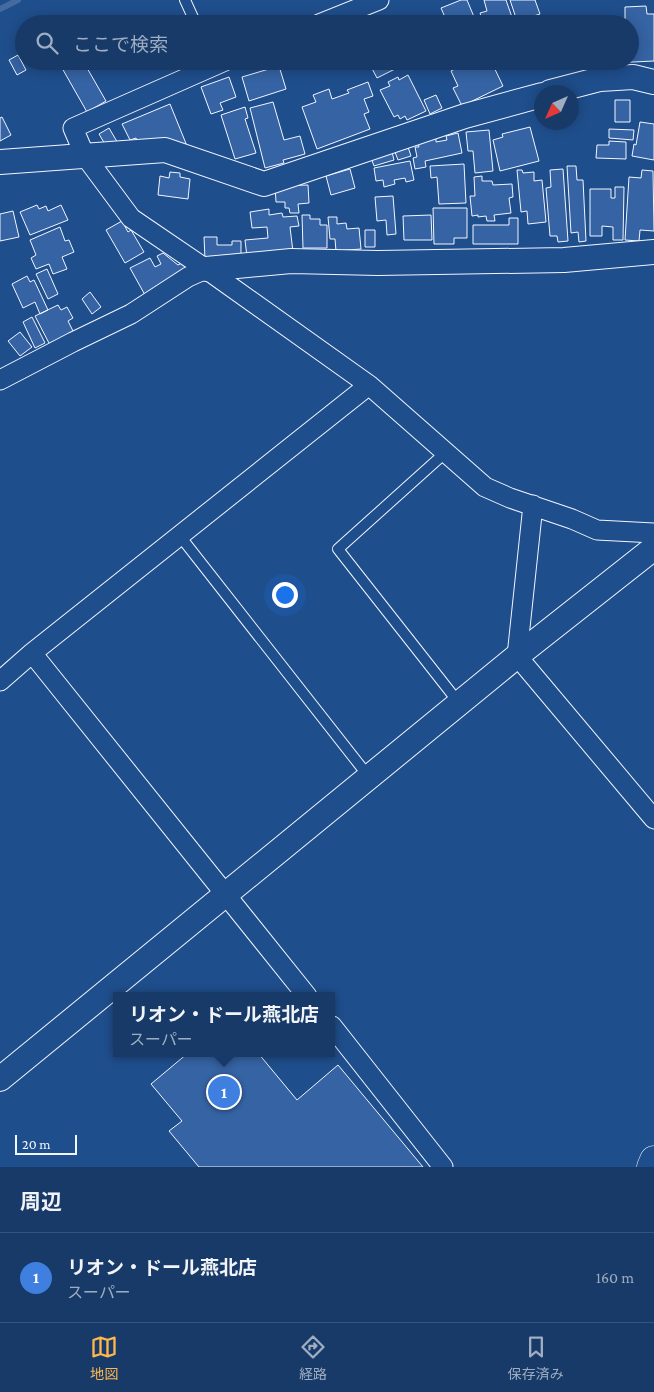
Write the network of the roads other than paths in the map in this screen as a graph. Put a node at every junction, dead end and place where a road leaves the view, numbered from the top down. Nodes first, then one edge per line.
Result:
1 (185, 0) edge
2 (379, 0) edge
3 (192, 15) edge
4 (342, 15) edge
5 (201, 70) edge
6 (654, 82) edge
7 (577, 85) edge
8 (534, 97) edge
9 (85, 156) junction
10 (0, 162) edge
11 (654, 252) edge
12 (206, 269) junction
13 (0, 380) edge
14 (369, 385) junction
15 (446, 452) junction
16 (533, 505) junction
17 (654, 533) edge
18 (180, 536) junction
19 (654, 548) edge
20 (32, 653) junction
21 (517, 656) junction
22 (0, 681) edge
23 (460, 704) junction
24 (369, 778) junction
25 (654, 819) edge
26 (227, 894) junction
27 (305, 992) edge
28 (335, 1030) edge
29 (0, 1079) edge
30 (654, 1160) edge
31 (443, 1167) edge
32 (651, 1167) edge

1 - 3 lane
2 - 4 street
5 - 9 street
6 - 7 street
8 - 9 street
9 - 10 street
9 - 12 street
11 - 12 street
12 - 13 street
12 - 14 street
14 - 15 street
14 - 18 street
15 - 16 street
15 - 23 lane
16 - 17 street
16 - 21 street
18 - 20 street
18 - 24 lane
19 - 21 street
20 - 22 street
20 - 26 street
21 - 23 street
21 - 25 street
23 - 24 street
24 - 26 street
26 - 27 street
26 - 29 street
28 - 31 street
30 - 32 main road

